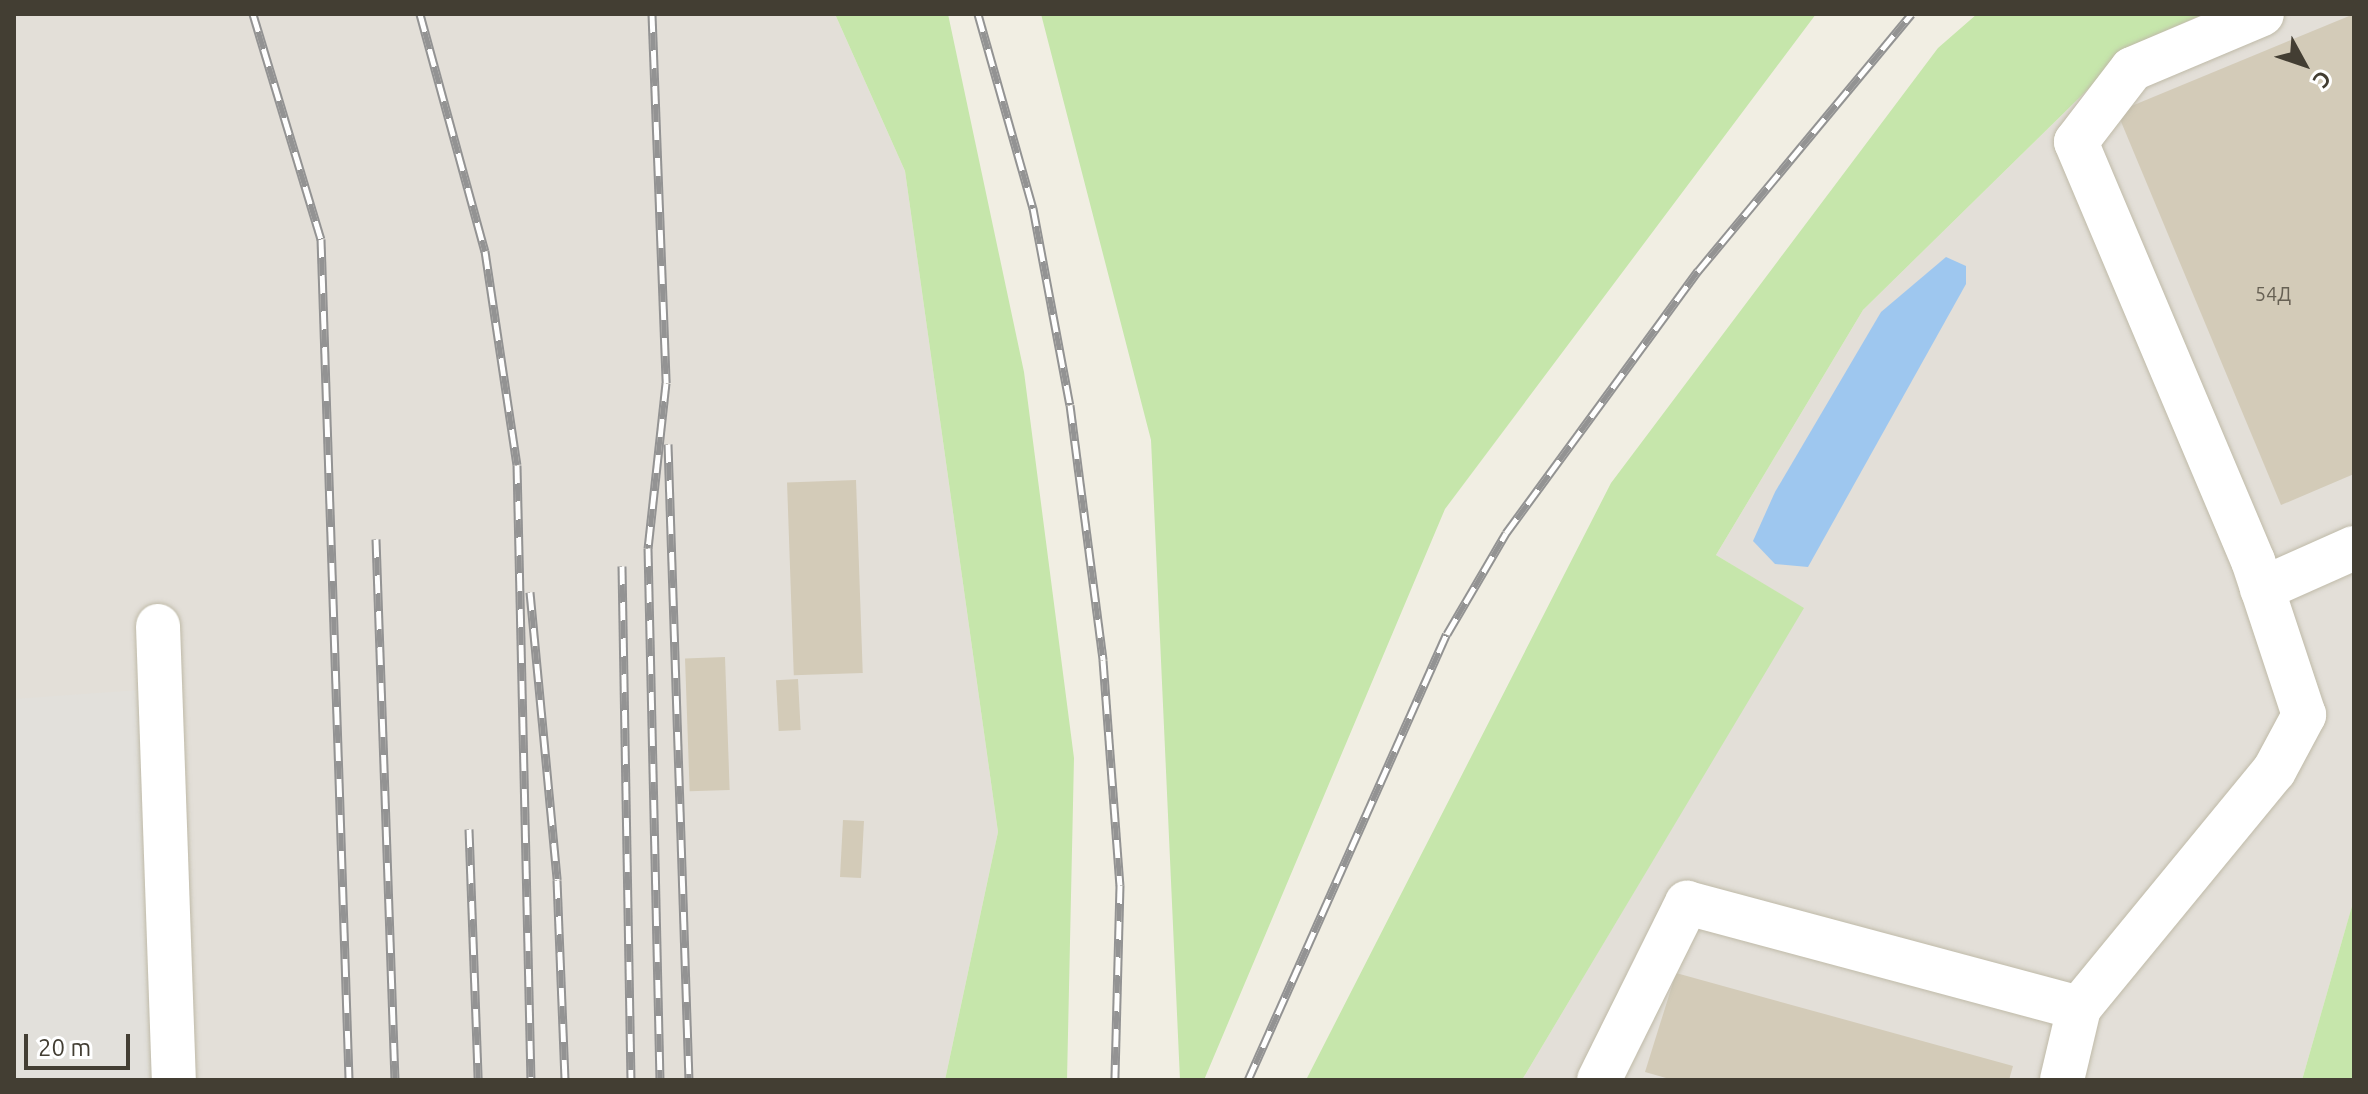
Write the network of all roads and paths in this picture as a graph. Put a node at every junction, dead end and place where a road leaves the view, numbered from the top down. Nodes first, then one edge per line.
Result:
1 (2262, 14) edge
2 (2354, 548) edge
3 (2262, 589) junction
4 (158, 626) dead end
5 (2079, 1008) junction
6 (174, 1080) edge
7 (1599, 1080) edge
8 (2062, 1080) edge

1 - 3 lane
2 - 3 lane
3 - 5 lane
4 - 6 lane
5 - 7 lane
5 - 8 lane

